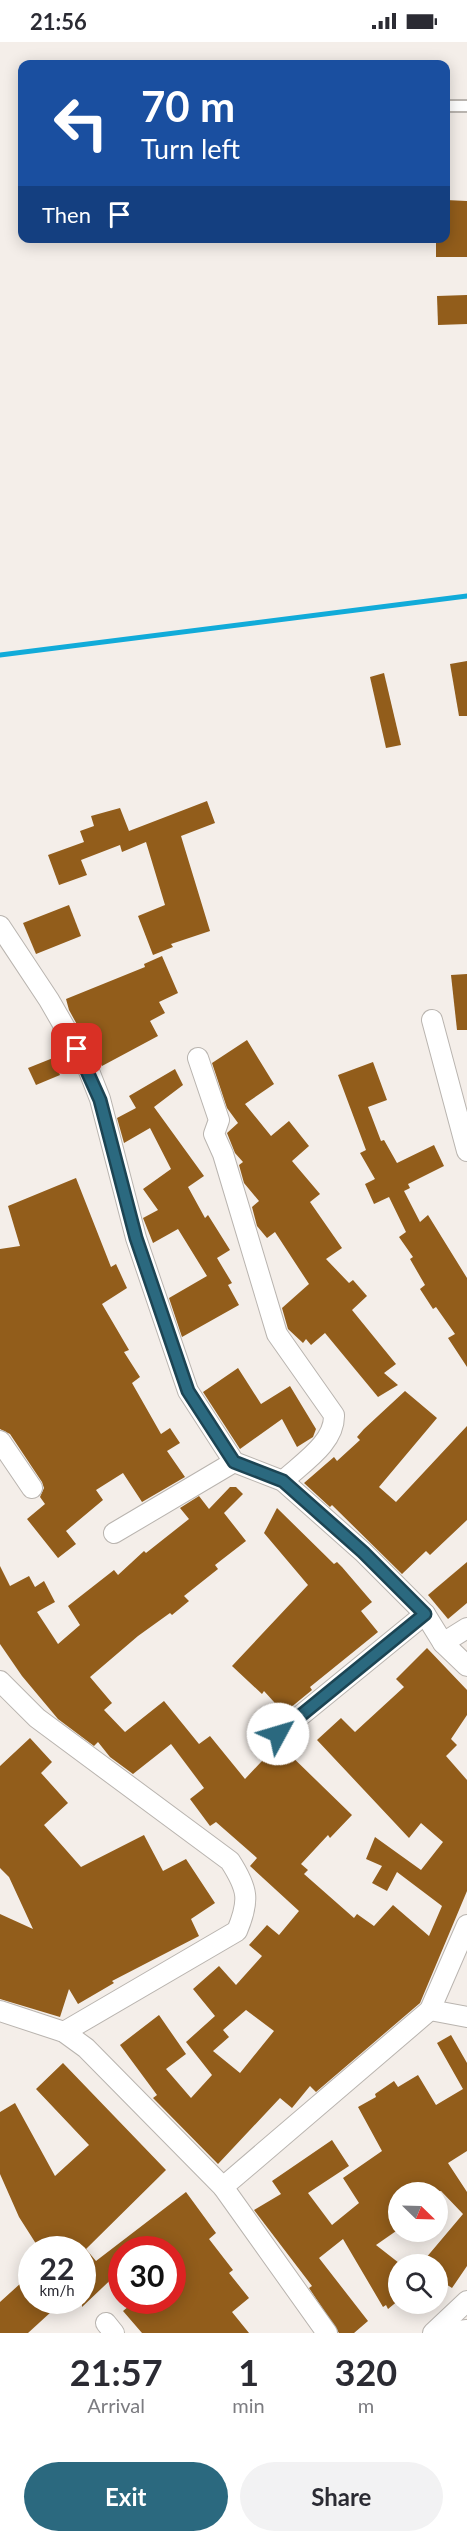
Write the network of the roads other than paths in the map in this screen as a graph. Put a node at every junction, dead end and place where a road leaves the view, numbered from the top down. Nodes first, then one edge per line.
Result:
1 (450, 106) edge
2 (467, 106) edge
3 (0, 926) edge
4 (432, 1020) dead end
5 (198, 1058) dead end
6 (467, 1151) edge
7 (0, 1441) edge
8 (234, 1462) junction
9 (283, 1481) junction
10 (32, 1488) dead end
11 (114, 1533) dead end
12 (425, 1614) junction
13 (467, 1628) edge
14 (443, 1643) junction
15 (467, 1665) edge
16 (0, 1681) edge
17 (278, 1734) dead end
18 (467, 1925) edge
19 (430, 2010) junction
20 (0, 2011) edge
21 (467, 2017) edge
22 (64, 2032) junction
23 (223, 2187) junction
24 (467, 2301) edge
25 (467, 2330) edge
26 (327, 2333) edge
27 (433, 2333) edge
28 (441, 2333) edge

1 - 2 lane
3 - 8 street
4 - 6 street
5 - 9 street
7 - 10 street
8 - 9 street
8 - 11 street
9 - 12 street
12 - 14 street
12 - 17 street
13 - 14 street
14 - 15 street
16 - 22 street
18 - 19 street
19 - 21 street
19 - 23 street
20 - 22 street
22 - 23 street
23 - 26 street
24 - 27 street
25 - 28 street

